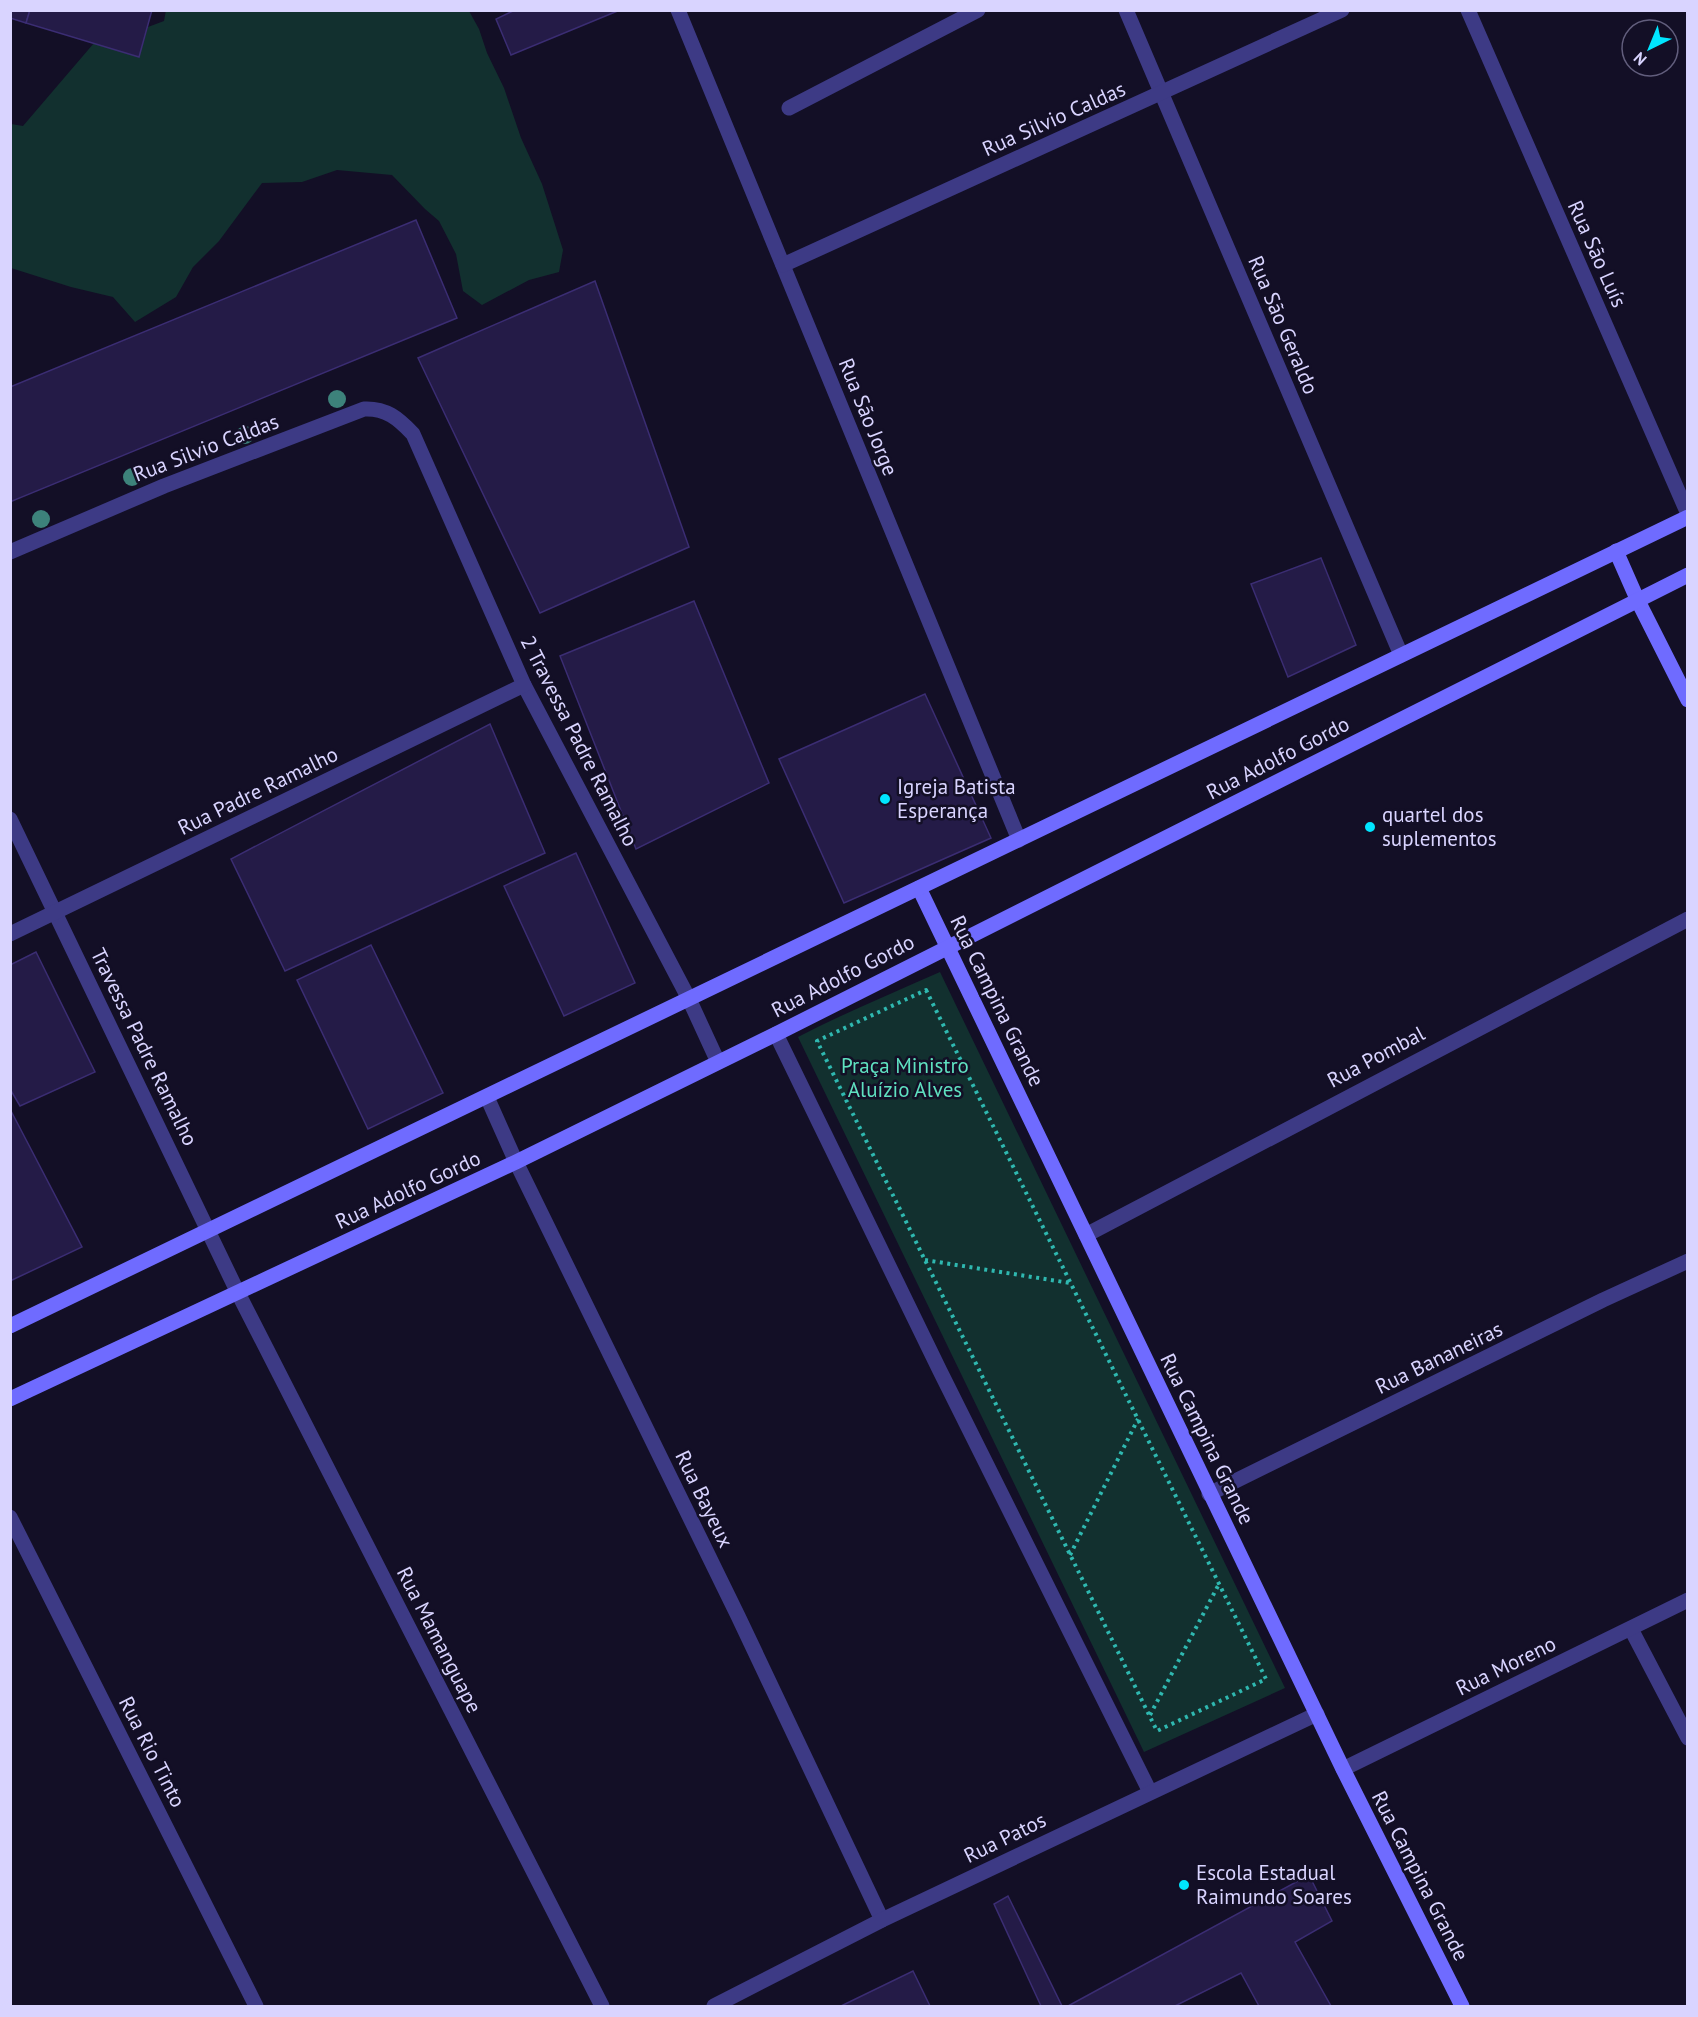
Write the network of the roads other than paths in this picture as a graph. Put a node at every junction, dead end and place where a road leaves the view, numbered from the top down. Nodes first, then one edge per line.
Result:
1 (678, 10) edge
2 (978, 10) edge
3 (1126, 10) edge
4 (1342, 10) edge
5 (1468, 10) edge
6 (1161, 93) junction
7 (789, 108) dead end
8 (783, 266) junction
9 (413, 434) joint
10 (1688, 516) edge
11 (1616, 551) junction
12 (10, 552) edge
13 (1688, 575) edge
14 (1638, 601) junction
15 (1401, 655) junction
16 (524, 685) junction
17 (1688, 700) edge
18 (10, 819) edge
19 (1019, 840) junction
20 (919, 888) junction
21 (57, 913) junction
22 (1688, 919) edge
23 (10, 934) edge
24 (947, 947) junction
25 (688, 999) junction
26 (776, 1034) junction
27 (718, 1062) junction
28 (487, 1096) junction
29 (516, 1162) junction
30 (208, 1231) junction
31 (1086, 1235) junction
32 (1688, 1261) edge
33 (238, 1293) junction
34 (10, 1326) edge
35 (10, 1399) edge
36 (1209, 1494) junction
37 (10, 1517) edge
38 (1688, 1600) edge
39 (1631, 1629) junction
40 (1317, 1714) junction
41 (1688, 1738) edge
42 (1343, 1769) junction
43 (1150, 1792) junction
44 (882, 1920) junction
45 (256, 2007) edge
46 (602, 2007) edge
47 (714, 2007) edge
48 (1462, 2007) edge

1 - 8 street, Rua São Jorge
2 - 7 street
3 - 6 street, Rua São Geraldo
4 - 6 street, Rua Silvio Caldas
5 - 10 street, Rua São Luís
6 - 8 street, Rua Silvio Caldas
6 - 15 street, Rua São Geraldo
8 - 19 street, Rua São Jorge
9 - 12 street, Rua Silvio Caldas
9 - 16 street, 2 Travessa Padre Ramalho
10 - 11 main road, Rua Adolfo Gordo
11 - 14 main road
11 - 15 main road, Rua Adolfo Gordo
13 - 14 main road, Rua Adolfo Gordo
14 - 17 main road
14 - 24 main road, Rua Adolfo Gordo
15 - 19 main road, Rua Adolfo Gordo
16 - 21 street, Rua Padre Ramalho
16 - 25 street, 2 Travessa Padre Ramalho
18 - 21 street, Travessa Padre Ramalho
19 - 20 main road, Rua Adolfo Gordo
20 - 24 main road, Rua Campina Grande
20 - 25 main road, Rua Adolfo Gordo
21 - 23 street, Rua Padre Ramalho
21 - 30 street, Travessa Padre Ramalho
22 - 31 street, Rua Pombal
24 - 26 main road, Rua Adolfo Gordo
24 - 31 main road, Rua Campina Grande
25 - 27 street, 2 Travessa Padre Ramalho
25 - 28 main road, Rua Adolfo Gordo
26 - 27 main road, Rua Adolfo Gordo
26 - 43 street
27 - 29 main road, Rua Adolfo Gordo
28 - 29 street, Rua Bayeux
28 - 30 main road, Rua Adolfo Gordo
29 - 33 main road, Rua Adolfo Gordo
29 - 44 street, Rua Bayeux
30 - 33 street, Travessa Padre Ramalho
30 - 34 main road, Rua Adolfo Gordo
31 - 36 main road, Rua Campina Grande
32 - 36 street, Rua Bananeiras
33 - 35 main road, Rua Adolfo Gordo
33 - 46 street, Rua Mamanguape
36 - 40 main road, Rua Campina Grande
37 - 45 street, Rua Rio Tinto
38 - 39 street, Rua Moreno
39 - 41 street
39 - 42 street, Rua Moreno
40 - 42 main road, Rua Campina Grande
40 - 43 street, Rua Patos
42 - 48 main road, Rua Campina Grande
43 - 44 street, Rua Patos
44 - 47 street, Rua Patos

